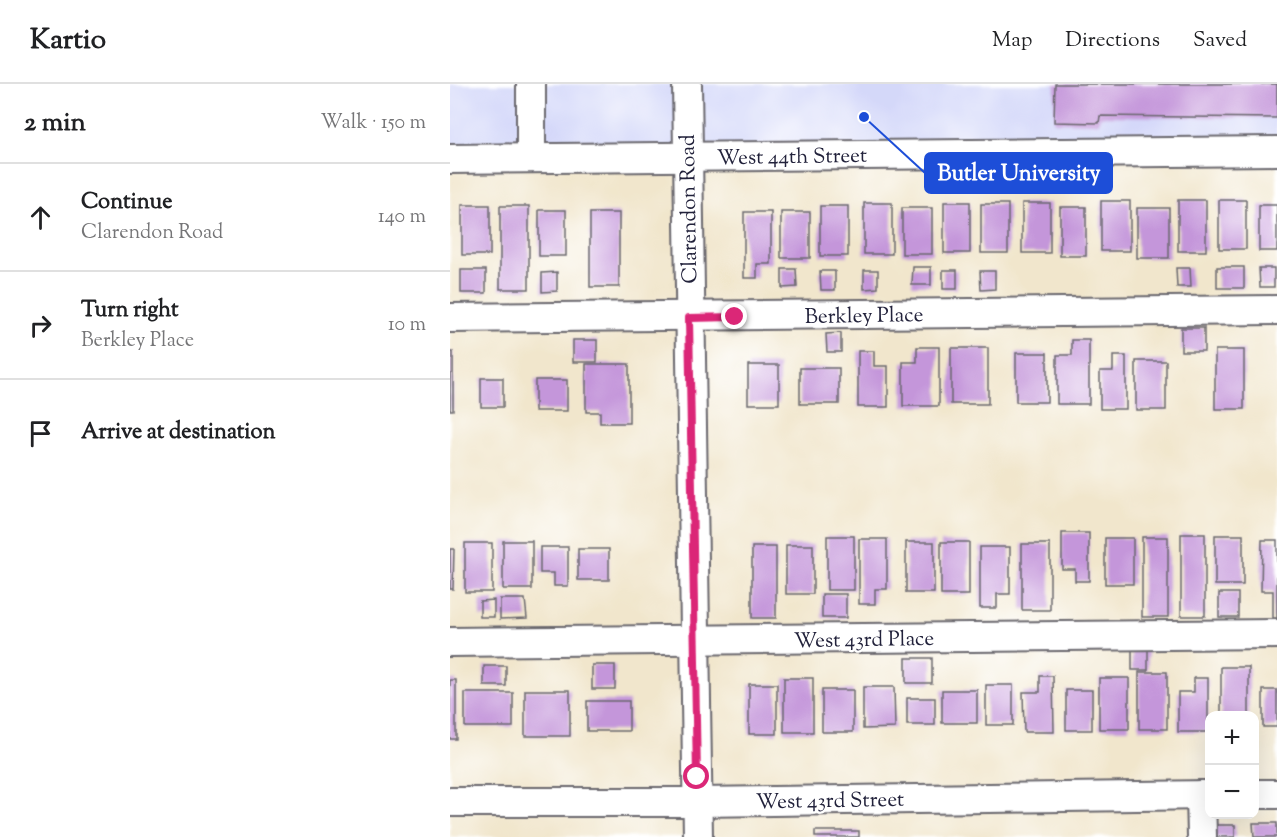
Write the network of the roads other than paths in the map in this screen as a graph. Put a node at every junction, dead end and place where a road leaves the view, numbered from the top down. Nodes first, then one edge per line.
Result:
1 (531, 84) edge
2 (687, 84) edge
3 (1277, 151) edge
4 (531, 158) junction
5 (688, 158) junction
6 (450, 159) edge
7 (1277, 310) edge
8 (450, 318) edge
9 (689, 318) junction
10 (1277, 634) edge
11 (450, 642) edge
12 (693, 642) junction
13 (1259, 794) edge
14 (1277, 794) edge
15 (1205, 795) edge
16 (450, 802) edge
17 (698, 802) junction
18 (698, 837) edge
19 (1202, 837) edge

1 - 4 street
2 - 5 street, Clarendon Road
3 - 5 street, West 44th Street
4 - 5 street, West 44th Street
4 - 6 street, West 44th Street
5 - 9 street, Clarendon Road
7 - 9 street, Berkley Place
8 - 9 street, Berkley Place
9 - 12 street, Clarendon Road
10 - 12 street, West 43rd Place
11 - 12 street, West 43rd Place
12 - 17 street, Clarendon Road
13 - 14 street
15 - 17 street, West 43rd Street
15 - 19 street
16 - 17 street, West 43rd Street
17 - 18 street, Clarendon Road

